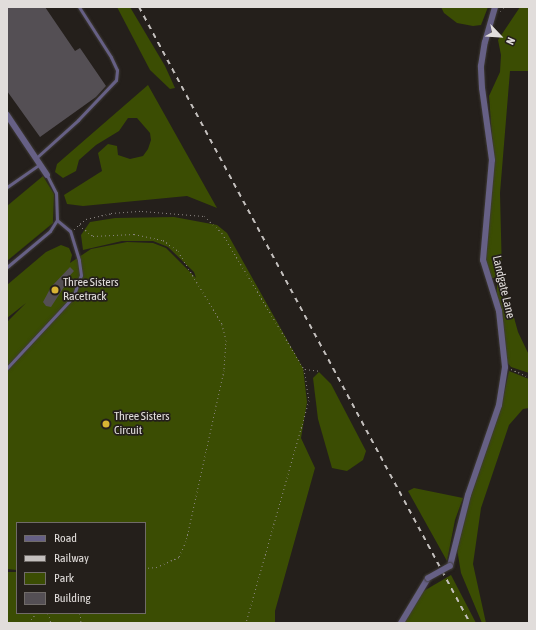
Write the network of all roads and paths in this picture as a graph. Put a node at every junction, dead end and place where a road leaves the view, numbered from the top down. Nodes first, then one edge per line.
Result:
1 (79, 7) edge
2 (495, 7) edge
3 (7, 116) edge
4 (38, 161) junction
5 (47, 175) joint
6 (7, 187) edge
7 (57, 220) junction
8 (78, 225) junction
9 (70, 231) junction
10 (7, 266) edge
11 (505, 367) junction
12 (7, 368) edge
13 (304, 369) junction
14 (321, 372) dead end
15 (529, 377) edge
16 (146, 568) edge
17 (35, 614) edge
18 (29, 623) edge
19 (246, 623) edge
20 (401, 623) edge

1 - 4 lane
2 - 11 street, Landgate Lane
3 - 4 street
4 - 5 street
4 - 6 lane
5 - 7 lane
7 - 9 lane
7 - 10 lane
8 - 9 path
8 - 13 path
8 - 16 path
9 - 12 lane
11 - 15 path
11 - 20 street, Landgate Lane, bridge
13 - 14 path
13 - 19 path
17 - 18 path

